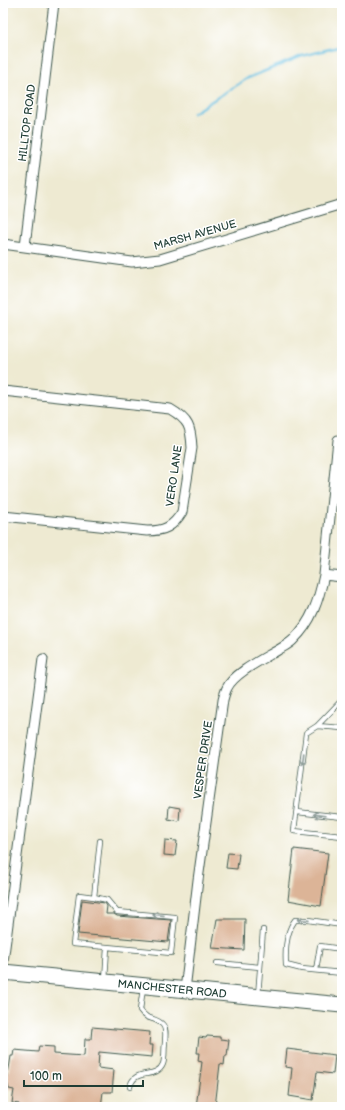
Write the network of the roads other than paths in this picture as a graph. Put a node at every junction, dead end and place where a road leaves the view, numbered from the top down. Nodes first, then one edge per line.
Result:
1 (54, 3) edge
2 (342, 204) edge
3 (3, 244) edge
4 (25, 246) junction
5 (3, 391) edge
6 (338, 440) dead end
7 (3, 516) edge
8 (324, 575) junction
9 (342, 577) edge
10 (43, 659) dead end
11 (342, 700) edge
12 (339, 706) edge
13 (317, 726) junction
14 (342, 728) edge
15 (297, 812) junction
16 (342, 817) edge
17 (342, 836) edge
18 (100, 841) dead end
19 (94, 897) junction
20 (342, 926) edge
21 (262, 930) dead end
22 (107, 947) junction
23 (342, 949) edge
24 (3, 962) edge
25 (217, 963) dead end
26 (260, 967) junction
27 (316, 970) junction
28 (3, 972) edge
29 (342, 973) edge
30 (105, 982) junction
31 (143, 986) junction
32 (185, 990) junction
33 (258, 997) junction
34 (342, 1005) edge
35 (130, 1087) dead end

1 - 4 street, HILLTOP ROAD
2 - 4 street, MARSH AVENUE
3 - 4 street, MARSH AVENUE
5 - 7 street, VERO LANE
6 - 8 street, VESPER DRIVE
8 - 9 street
8 - 32 street, VESPER DRIVE
10 - 24 street
11 - 12 lane
12 - 13 lane
13 - 14 lane
13 -> 15 lane
16 -> 15 lane
15 - 17 lane
18 - 19 lane
19 - 22 lane
22 -> 19 lane
20 -> 27 lane
21 - 26 lane
22 - 30 lane
23 - 27 lane
25 - 26 lane
26 - 33 lane
27 - 29 lane
28 - 30 highway, MANCHESTER ROAD
30 - 31 highway, MANCHESTER ROAD
31 - 32 highway, MANCHESTER ROAD
31 - 35 lane
32 - 33 highway, MANCHESTER ROAD
33 - 34 highway, MANCHESTER ROAD

